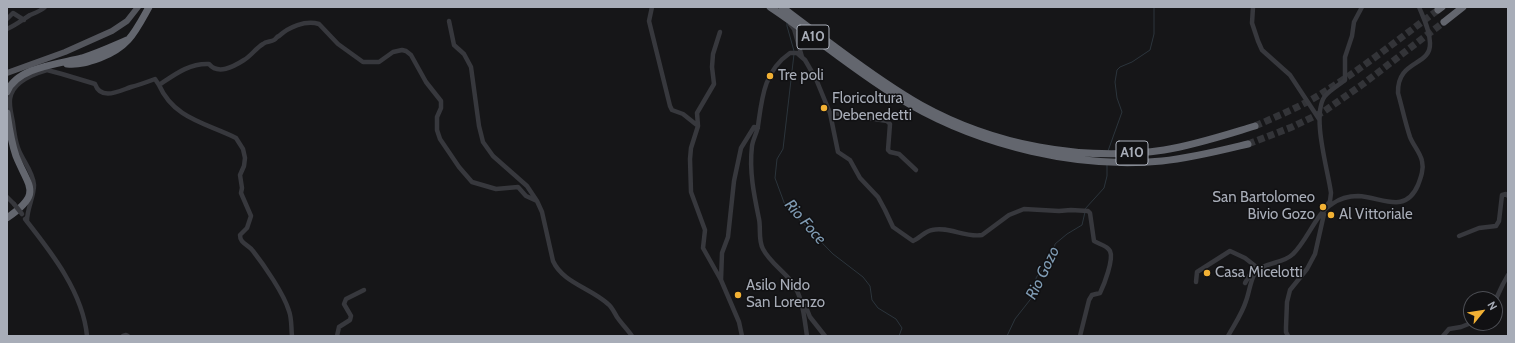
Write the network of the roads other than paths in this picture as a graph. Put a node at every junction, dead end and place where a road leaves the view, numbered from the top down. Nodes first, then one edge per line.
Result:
1 (45, 7) edge
2 (138, 7) edge
3 (149, 7) edge
4 (652, 7) edge
5 (770, 7) edge
6 (782, 7) edge
7 (1253, 7) edge
8 (1362, 7) edge
9 (1419, 7) edge
10 (1463, 7) edge
11 (7, 19) edge
12 (24, 20) junction
13 (449, 22) dead end
14 (1444, 22) tunnel mouth
15 (7, 29) edge
16 (720, 32) dead end
17 (802, 57) junction
18 (41, 63) dead end
19 (34, 64) junction
20 (856, 66) junction
21 (7, 73) edge
22 (159, 85) junction
23 (7, 92) edge
24 (7, 113) edge
25 (830, 113) junction
26 (1320, 120) junction
27 (698, 126) junction
28 (1255, 126) tunnel mouth
29 (758, 128) junction
30 (1006, 142) junction
31 (1248, 144) tunnel mouth
32 (916, 170) dead end
33 (1508, 196) edge
34 (7, 197) edge
35 (537, 201) junction
36 (1325, 209) junction
37 (7, 218) edge
38 (27, 221) junction
39 (1458, 236) dead end
40 (1258, 268) junction
41 (1508, 275) edge
42 (721, 280) junction
43 (1196, 282) dead end
44 (1245, 283) dead end
45 (364, 290) dead end
46 (1499, 291) edge
47 (801, 304) junction
48 (1463, 326) edge
49 (87, 336) edge
50 (123, 336) edge
51 (128, 336) edge
52 (292, 336) edge
53 (337, 336) edge
54 (632, 336) edge
55 (742, 336) edge
56 (807, 336) edge
57 (825, 336) edge
58 (1080, 336) edge
59 (1228, 336) edge
60 (1288, 336) edge
61 (1443, 336) edge

1 - 12 street
2 - 19 main road
3 - 23 highway
4 - 27 street
5 - 17 street
5 - 20 highway, A10
6 - 20 highway, A10
7 - 26 street
8 - 26 street
9 - 36 street
10 - 14 highway
11 - 12 street
12 - 15 street
13 - 35 street
16 - 27 street
17 - 25 street
17 - 29 street
18 - 19 street
19 - 21 main road
20 - 30 highway, A10
22 - 35 street
22 - 38 street
22 - 52 street
24 - 37 highway
25 - 32 street
25 - 58 street
26 - 36 street
27 - 42 street
28 - 30 highway, A10
29 - 42 street
29 - 47 street
30 - 31 highway, A10
33 - 39 street
34 - 38 street, bridge
35 - 54 street
36 - 40 street
36 - 60 street
38 - 49 street
40 - 43 street
40 - 44 street
40 - 59 street
41 - 46 street
42 - 55 street
45 - 53 street
47 - 56 street
47 - 57 street
48 - 61 street
50 - 51 street

